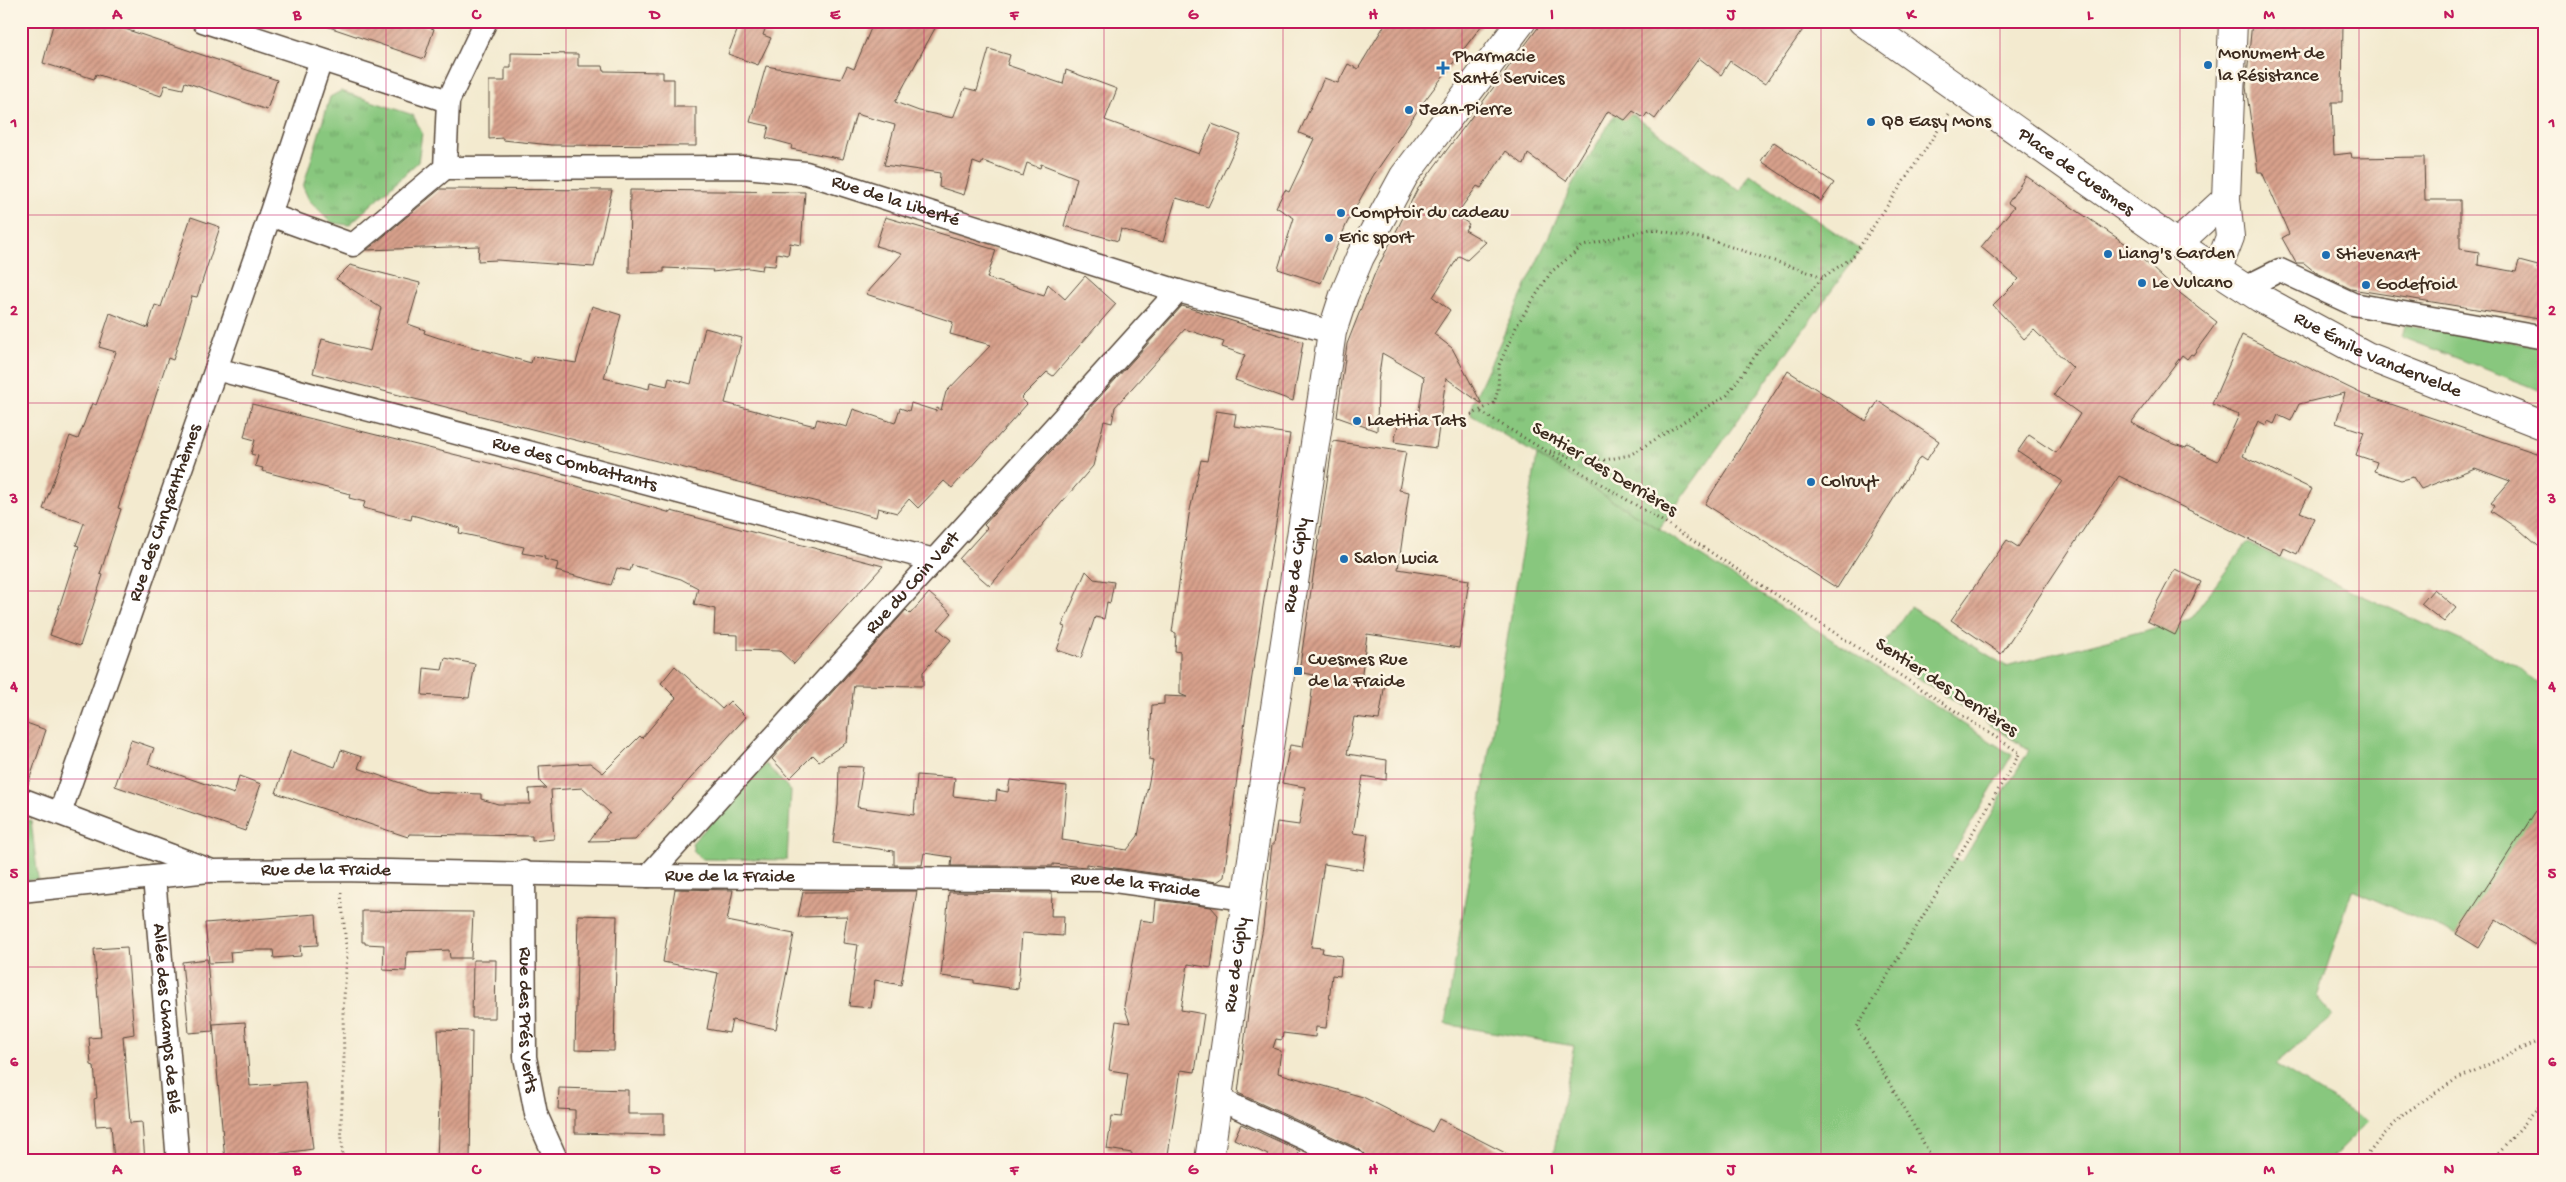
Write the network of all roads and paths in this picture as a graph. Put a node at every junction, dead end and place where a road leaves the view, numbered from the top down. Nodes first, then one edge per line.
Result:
1 (203, 21) edge
2 (486, 21) edge
3 (1522, 21) edge
4 (1862, 21) edge
5 (2233, 21) edge
6 (322, 60) junction
7 (1964, 93) junction
8 (448, 101) junction
9 (445, 168) junction
10 (2226, 199) junction
11 (270, 215) junction
12 (2177, 244) junction
13 (1823, 277) junction
14 (2230, 279) junction
15 (1178, 290) junction
16 (1332, 332) junction
17 (2545, 338) edge
18 (216, 370) junction
19 (1481, 412) junction
20 (1471, 415) dead end
21 (2545, 426) edge
22 (1543, 449) junction
23 (934, 560) junction
24 (21, 800) edge
25 (60, 813) junction
26 (212, 870) junction
27 (339, 870) junction
28 (524, 872) junction
29 (648, 876) junction
30 (154, 877) junction
31 (21, 891) edge
32 (1246, 899) junction
33 (2545, 1038) edge
34 (1219, 1099) junction
35 (2545, 1100) edge
36 (178, 1161) edge
37 (343, 1161) edge
38 (557, 1161) edge
39 (1210, 1161) edge
40 (1354, 1161) edge
41 (1934, 1161) edge
42 (2364, 1161) edge
43 (2492, 1161) edge

1 - 6 street
2 - 8 street
3 - 16 street, Rue de Ciply
4 - 7 street, Place de Cuesmes
5 - 10 street
6 - 8 street
6 - 11 street, Rue des Chrysanthèmes
7 - 12 street, Place de Cuesmes
7 - 13 path
8 - 9 street
9 - 11 street
9 - 15 street, Rue de la Liberté
10 - 12 street
10 - 14 street
11 - 18 street, Rue des Chrysanthèmes
12 - 14 street, Place de Cuesmes
13 - 19 path
13 - 22 path
14 - 17 street
14 - 21 street, Rue Émile Vandervelde
15 - 16 street, Rue de la Liberté
15 - 23 street, Rue du Coin Vert
16 - 32 street, Rue de Ciply
18 - 23 street, Rue des Combattants
18 - 25 street, Rue des Chrysanthèmes
19 - 20 path
19 - 22 path, Sentier des Derrières
22 - 41 path, Sentier des Derrières
23 - 29 street, Rue du Coin Vert
24 - 25 street, Rue de la Fraide
25 - 26 street, Rue de la Fraide
26 - 27 street, Rue de la Fraide
26 - 30 street, Rue de la Fraide
27 - 28 street, Rue de la Fraide
27 - 37 path
28 - 29 street, Rue de la Fraide
28 - 38 street, Rue des Prés Verts
29 - 32 street, Rue de la Fraide
30 - 31 street, Rue de la Fraide
30 - 36 street, Allée des Champs de Blé
32 - 34 street, Rue de Ciply
33 - 42 path
34 - 39 street, Rue de Ciply
34 - 40 street
35 - 43 path

